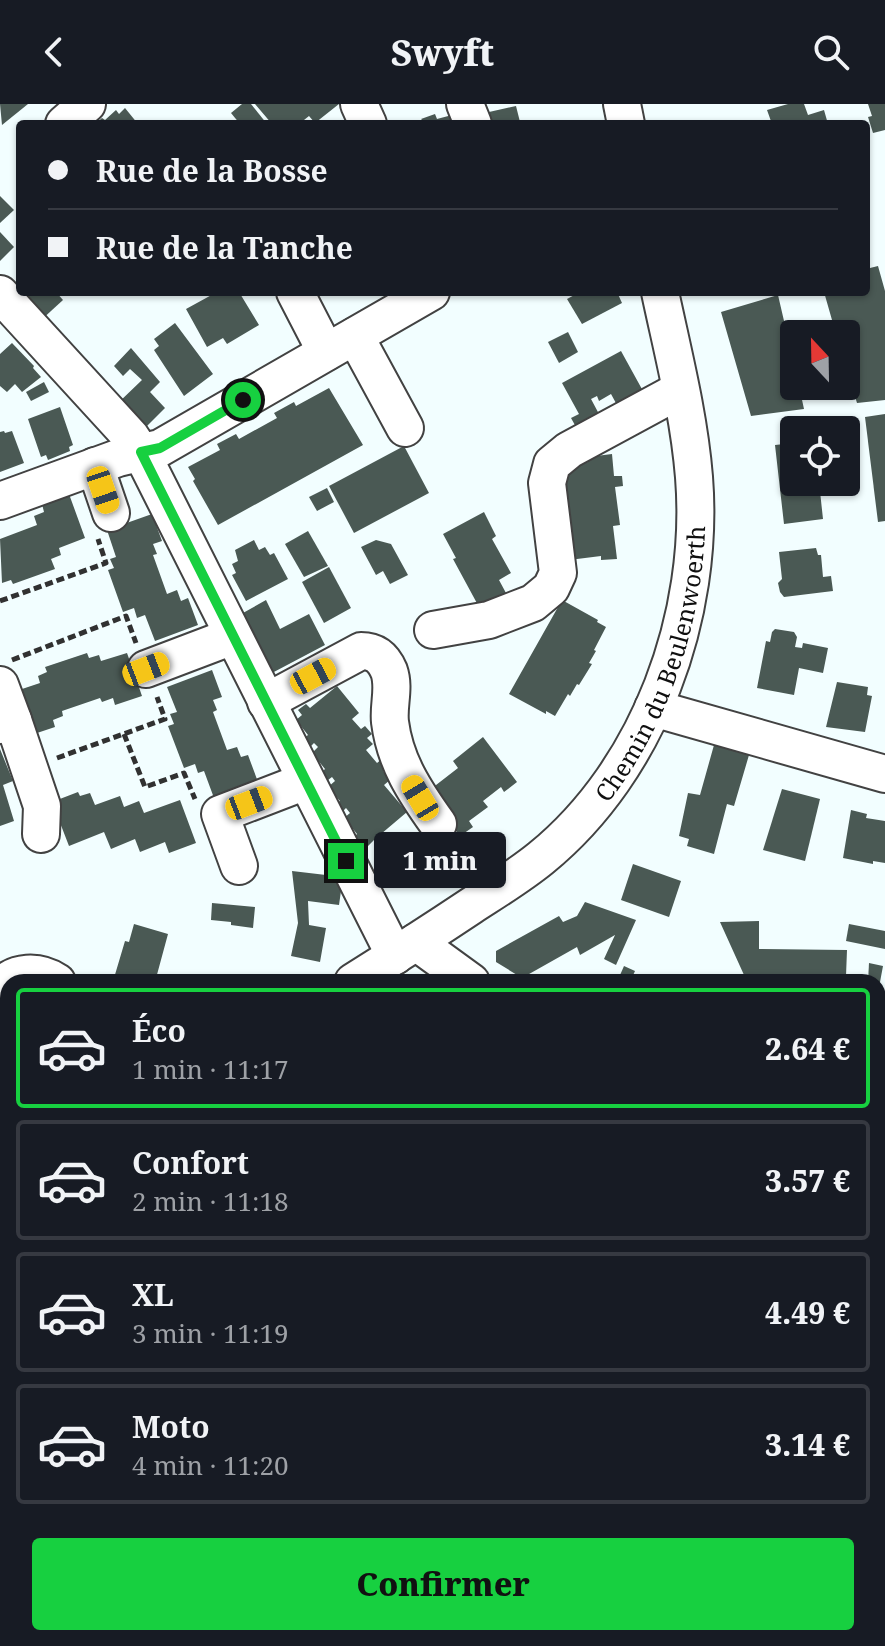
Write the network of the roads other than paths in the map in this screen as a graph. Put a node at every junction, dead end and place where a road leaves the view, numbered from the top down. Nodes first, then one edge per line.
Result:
1 (87, 104) edge
2 (69, 120) edge
3 (0, 294) edge
4 (298, 296) edge
5 (424, 296) edge
6 (661, 296) edge
7 (340, 344) junction
8 (680, 390) junction
9 (405, 428) dead end
10 (141, 452) junction
11 (95, 466) junction
12 (0, 501) edge
13 (111, 513) road end
14 (433, 630) dead end
15 (233, 636) junction
16 (146, 669) road end
17 (0, 685) edge
18 (266, 702) junction
19 (653, 708) junction
20 (7, 722) edge
21 (885, 774) edge
22 (306, 781) junction
23 (438, 824) dead end
24 (41, 834) dead end
25 (239, 866) dead end
26 (405, 949) junction
27 (366, 974) edge
28 (455, 974) edge

1 - 2 street
3 - 10 street
4 - 7 street
5 - 7 street
6 - 8 street, Chemin du Beulenwoerth
7 - 9 street
7 - 10 street
8 - 14 street
8 - 19 street, Chemin du Beulenwoerth
10 - 11 street
10 - 15 street
11 - 12 street
11 - 13 street
15 - 16 street
15 - 18 street
17 - 20 street
18 - 22 street
18 - 23 street
19 - 21 street
19 - 26 street, Chemin du Beulenwoerth
20 - 24 street
22 - 25 street
22 - 26 street
26 - 27 street, Chemin du Beulenwoerth
26 - 28 street

